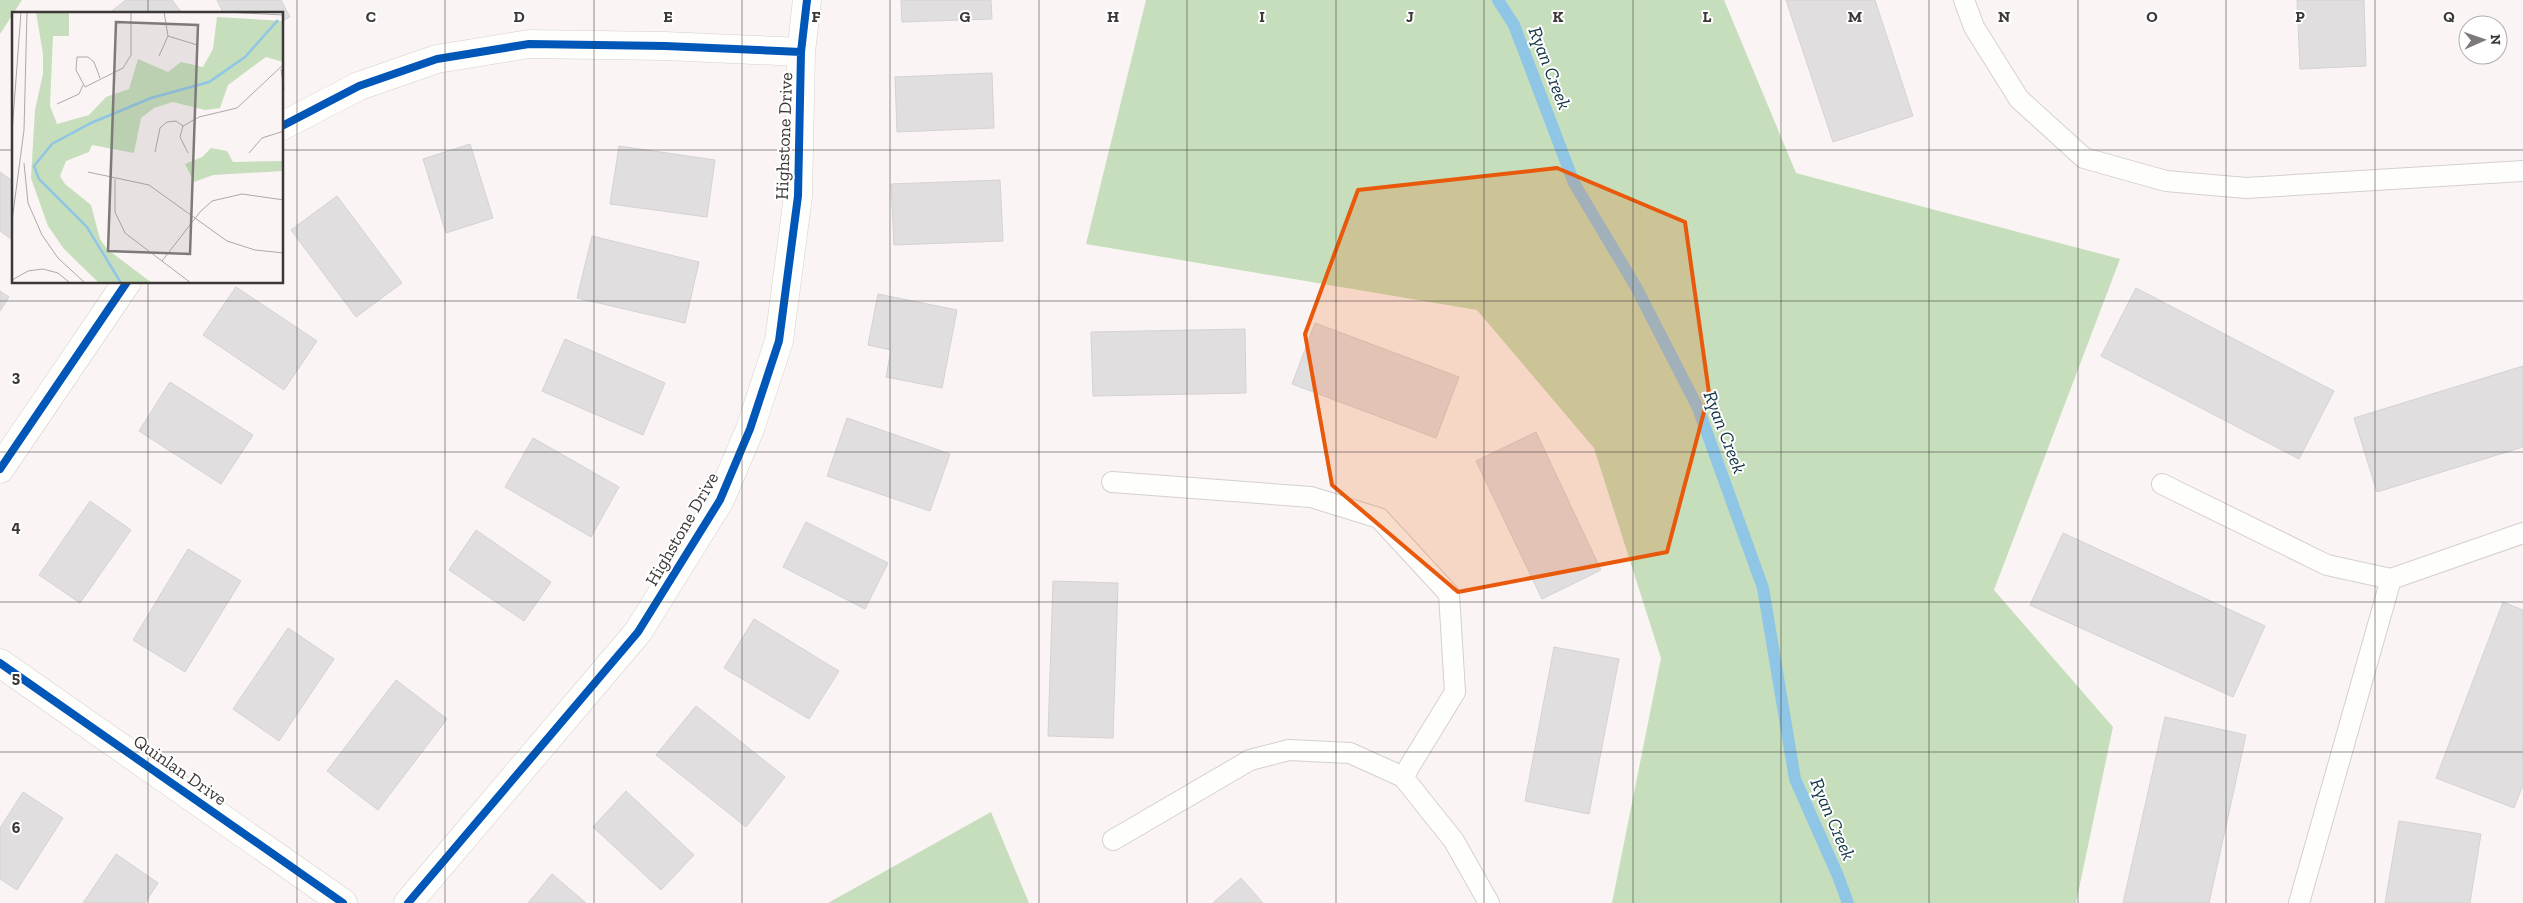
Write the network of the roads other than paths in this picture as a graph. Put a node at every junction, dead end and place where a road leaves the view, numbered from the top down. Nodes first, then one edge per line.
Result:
1 (807, 0) edge
2 (1964, 0) edge
3 (801, 52) junction
4 (284, 125) edge
5 (2523, 170) edge
6 (125, 284) edge
7 (0, 469) edge
8 (1112, 482) dead end
9 (2162, 484) dead end
10 (2523, 534) edge
11 (2391, 579) junction
12 (0, 663) edge
13 (1403, 777) junction
14 (1113, 840) dead end
15 (343, 903) edge
16 (408, 903) edge
17 (1489, 903) edge
18 (2299, 903) edge

1 - 3 street, Highstone Drive
2 - 5 lane
3 - 4 street
3 - 16 street, Highstone Drive
6 - 7 street
8 - 13 lane
9 - 11 lane
10 - 11 lane
11 - 18 lane
12 - 15 street, Quinlan Drive
13 - 14 lane
13 - 17 lane

